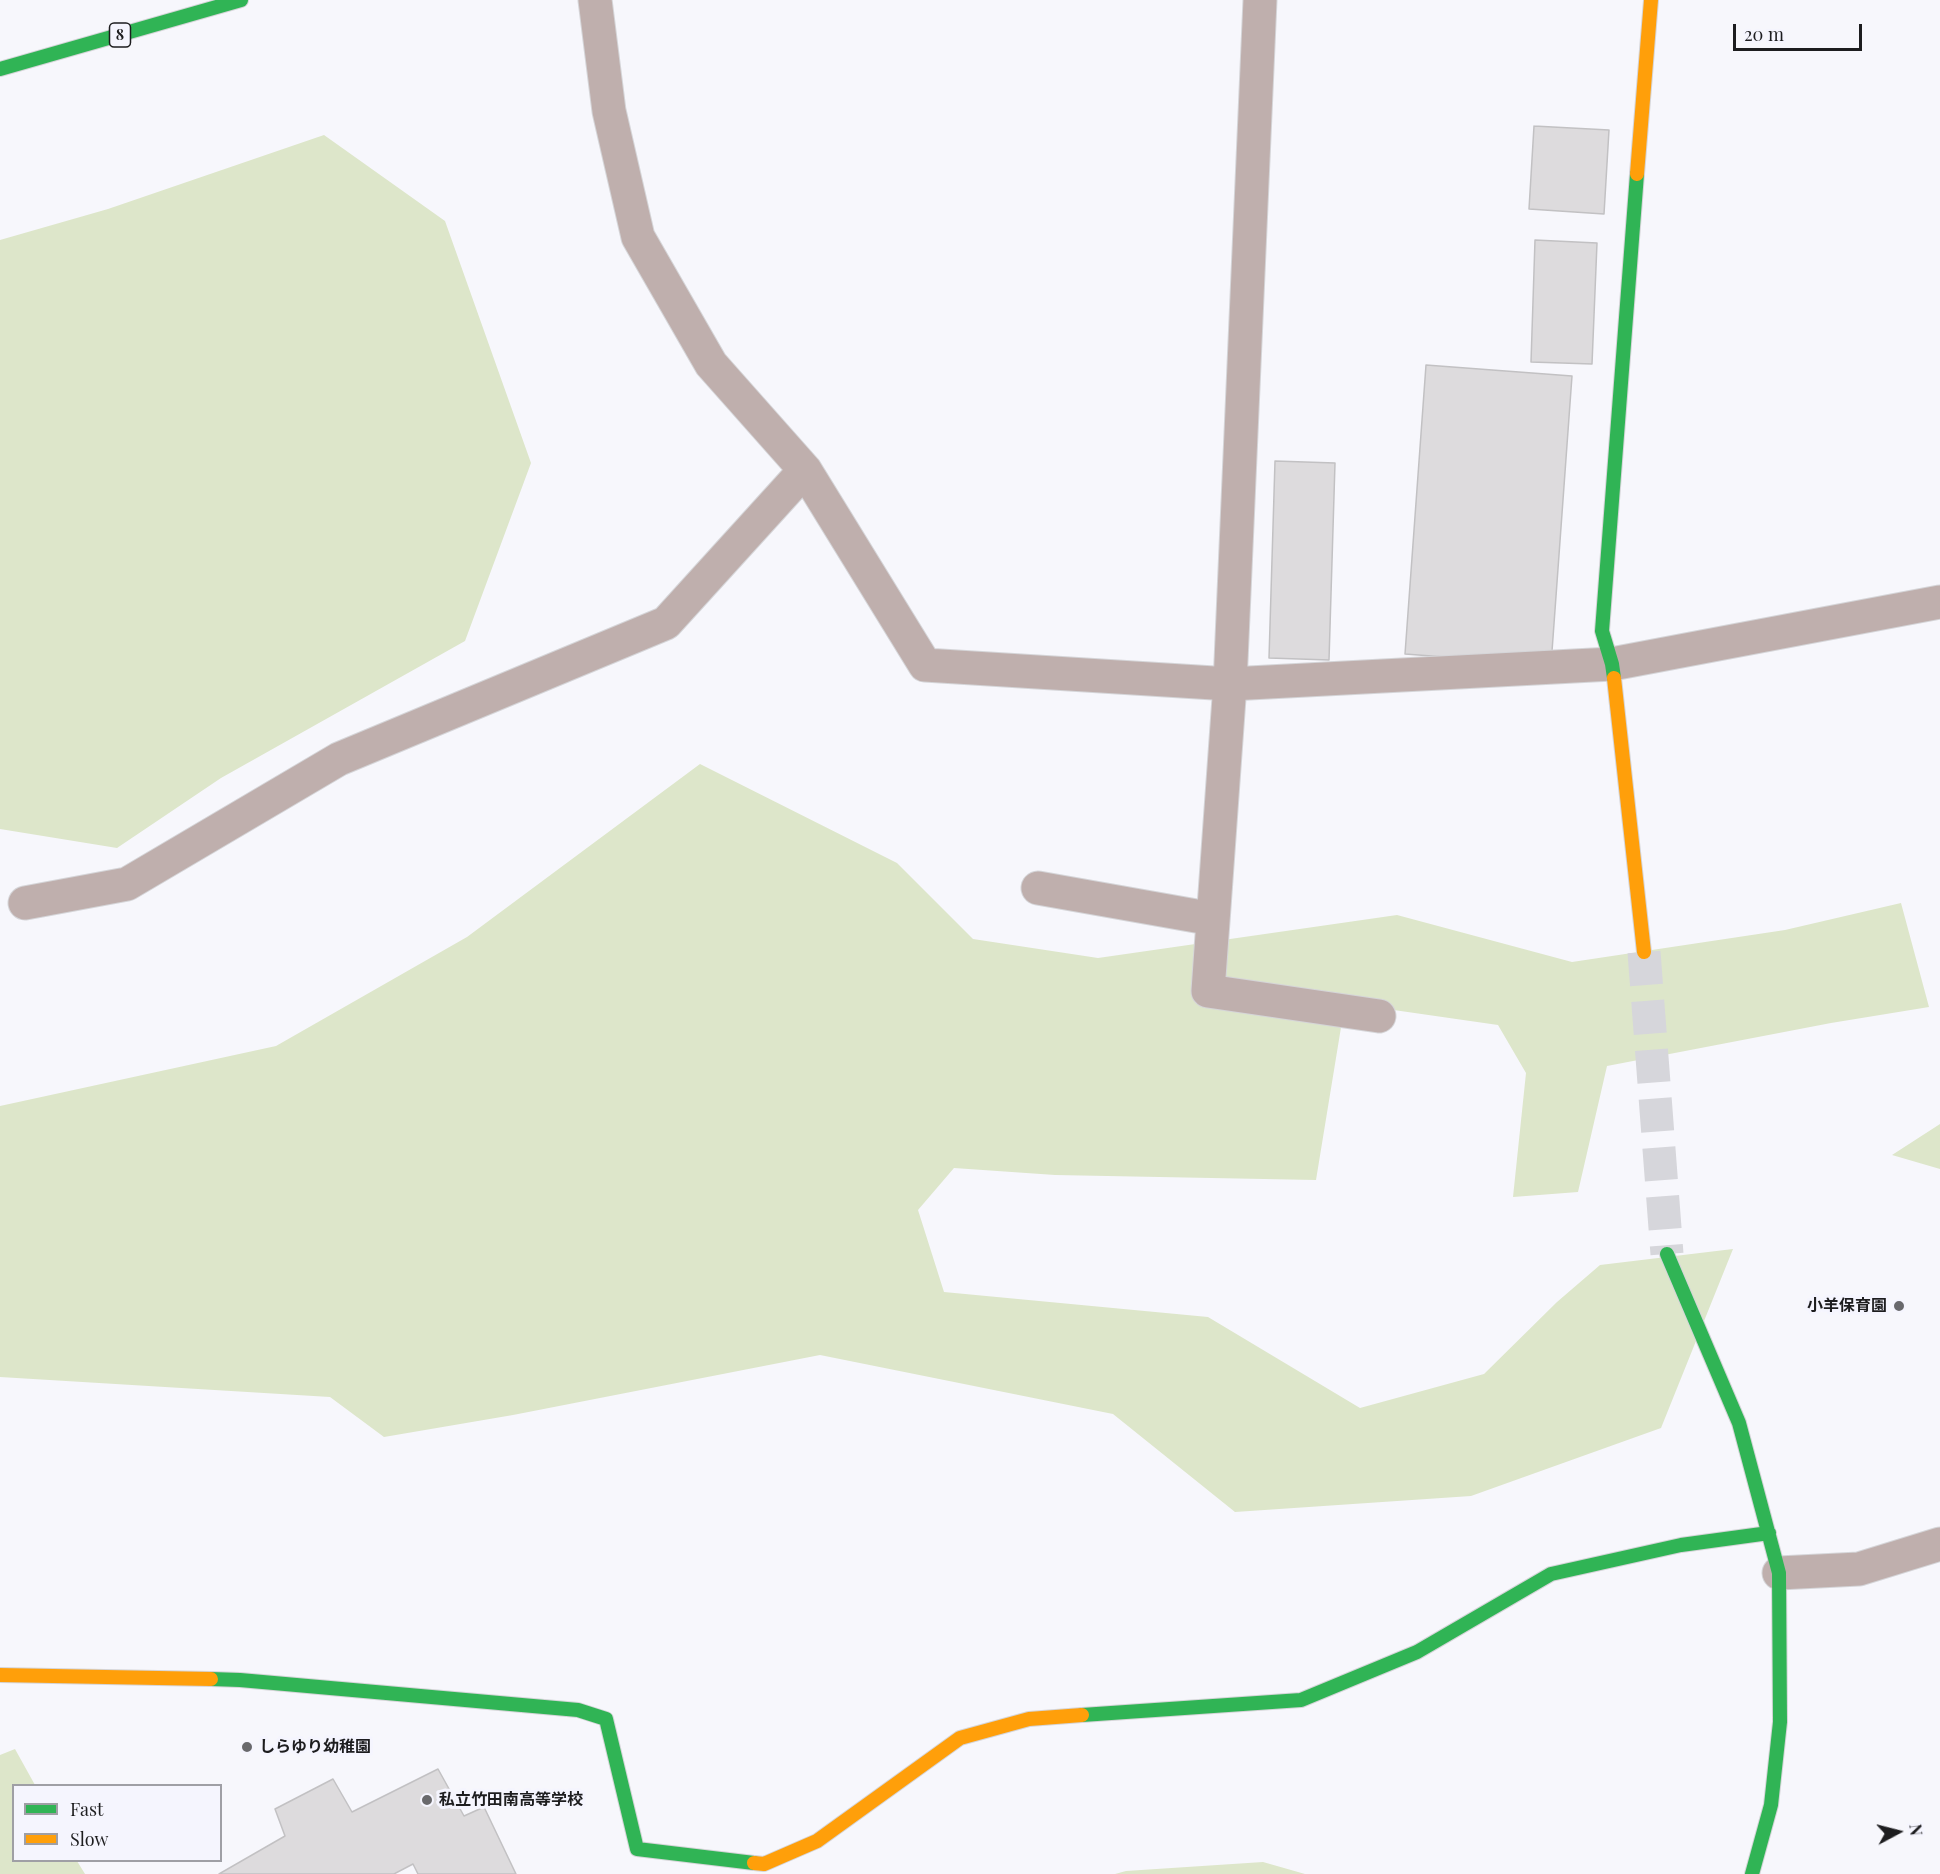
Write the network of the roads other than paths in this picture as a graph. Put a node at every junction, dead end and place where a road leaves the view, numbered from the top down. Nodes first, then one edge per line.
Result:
1 (241, 0) edge
2 (595, 0) edge
3 (1260, 0) edge
4 (1651, 0) edge
5 (0, 69) edge
6 (805, 470) junction
7 (1940, 602) edge
8 (1612, 664) junction
9 (1230, 684) junction
10 (1038, 888) dead end
11 (25, 903) dead end
12 (1213, 919) junction
13 (1644, 952) tunnel mouth
14 (1379, 1016) dead end
15 (1667, 1254) tunnel mouth
16 (1769, 1533) junction
17 (1940, 1544) edge
18 (1779, 1573) junction
19 (0, 1675) edge
20 (748, 1868) edge
21 (1752, 1874) edge

1 - 5 street, 8
2 - 6 street
3 - 9 street
4 - 8 street
6 - 9 street
6 - 11 street
7 - 8 street
8 - 9 street
8 - 13 street
9 - 12 street
10 - 12 street
12 - 14 street
15 - 16 street
16 - 18 street
16 - 20 street
17 - 18 street
18 - 21 street
19 - 20 street

